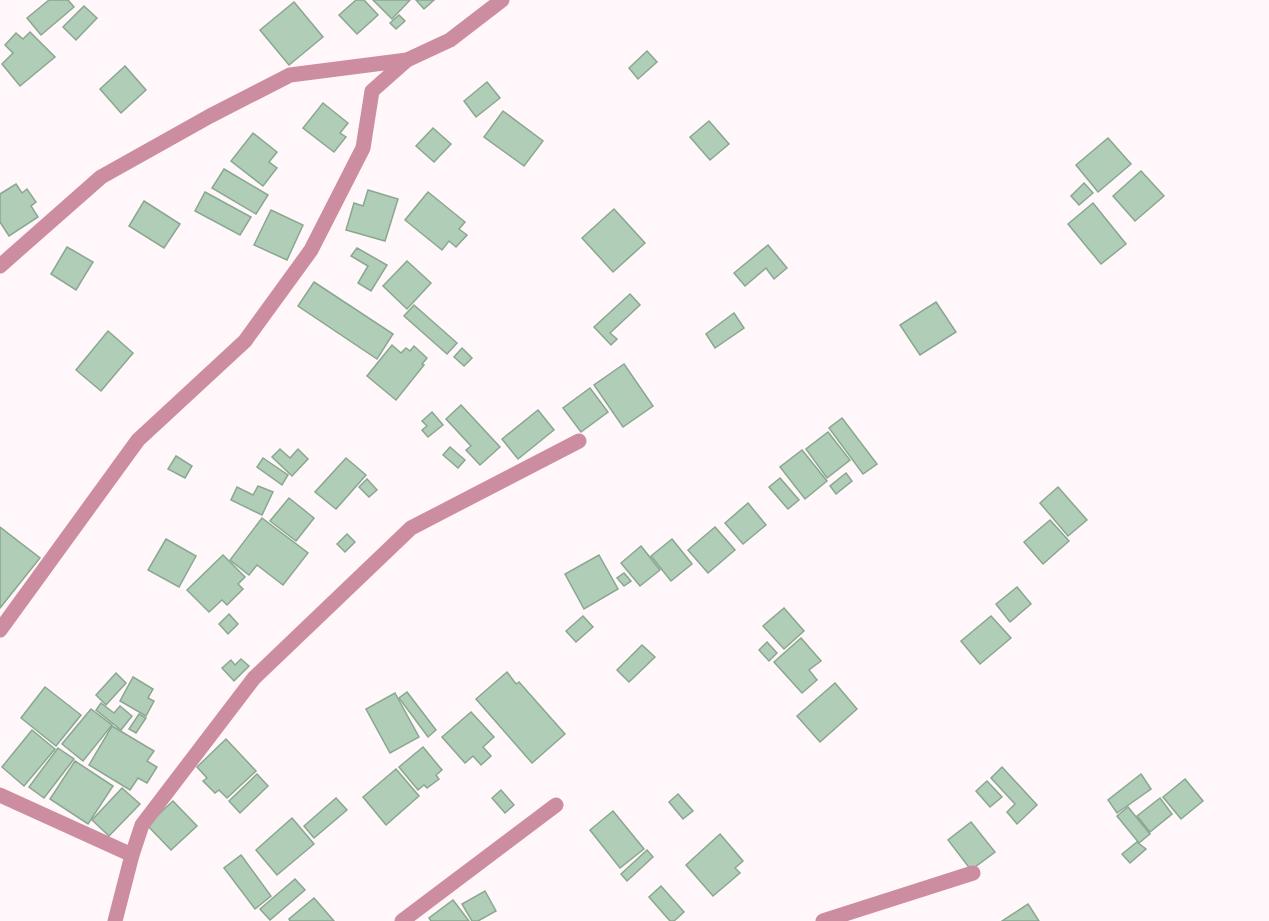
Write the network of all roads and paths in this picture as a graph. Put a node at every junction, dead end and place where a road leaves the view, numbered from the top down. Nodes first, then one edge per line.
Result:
1 (502, 0) edge
2 (407, 60) junction
3 (0, 266) edge
4 (579, 441) dead end
5 (0, 630) edge
6 (0, 795) edge
7 (556, 805) dead end
8 (132, 855) junction
9 (973, 873) dead end
10 (115, 921) edge
11 (402, 921) edge
12 (823, 921) edge

1 - 2 street
2 - 3 street
2 - 5 street
4 - 8 street
6 - 8 street
7 - 11 street
8 - 10 street
9 - 12 street

